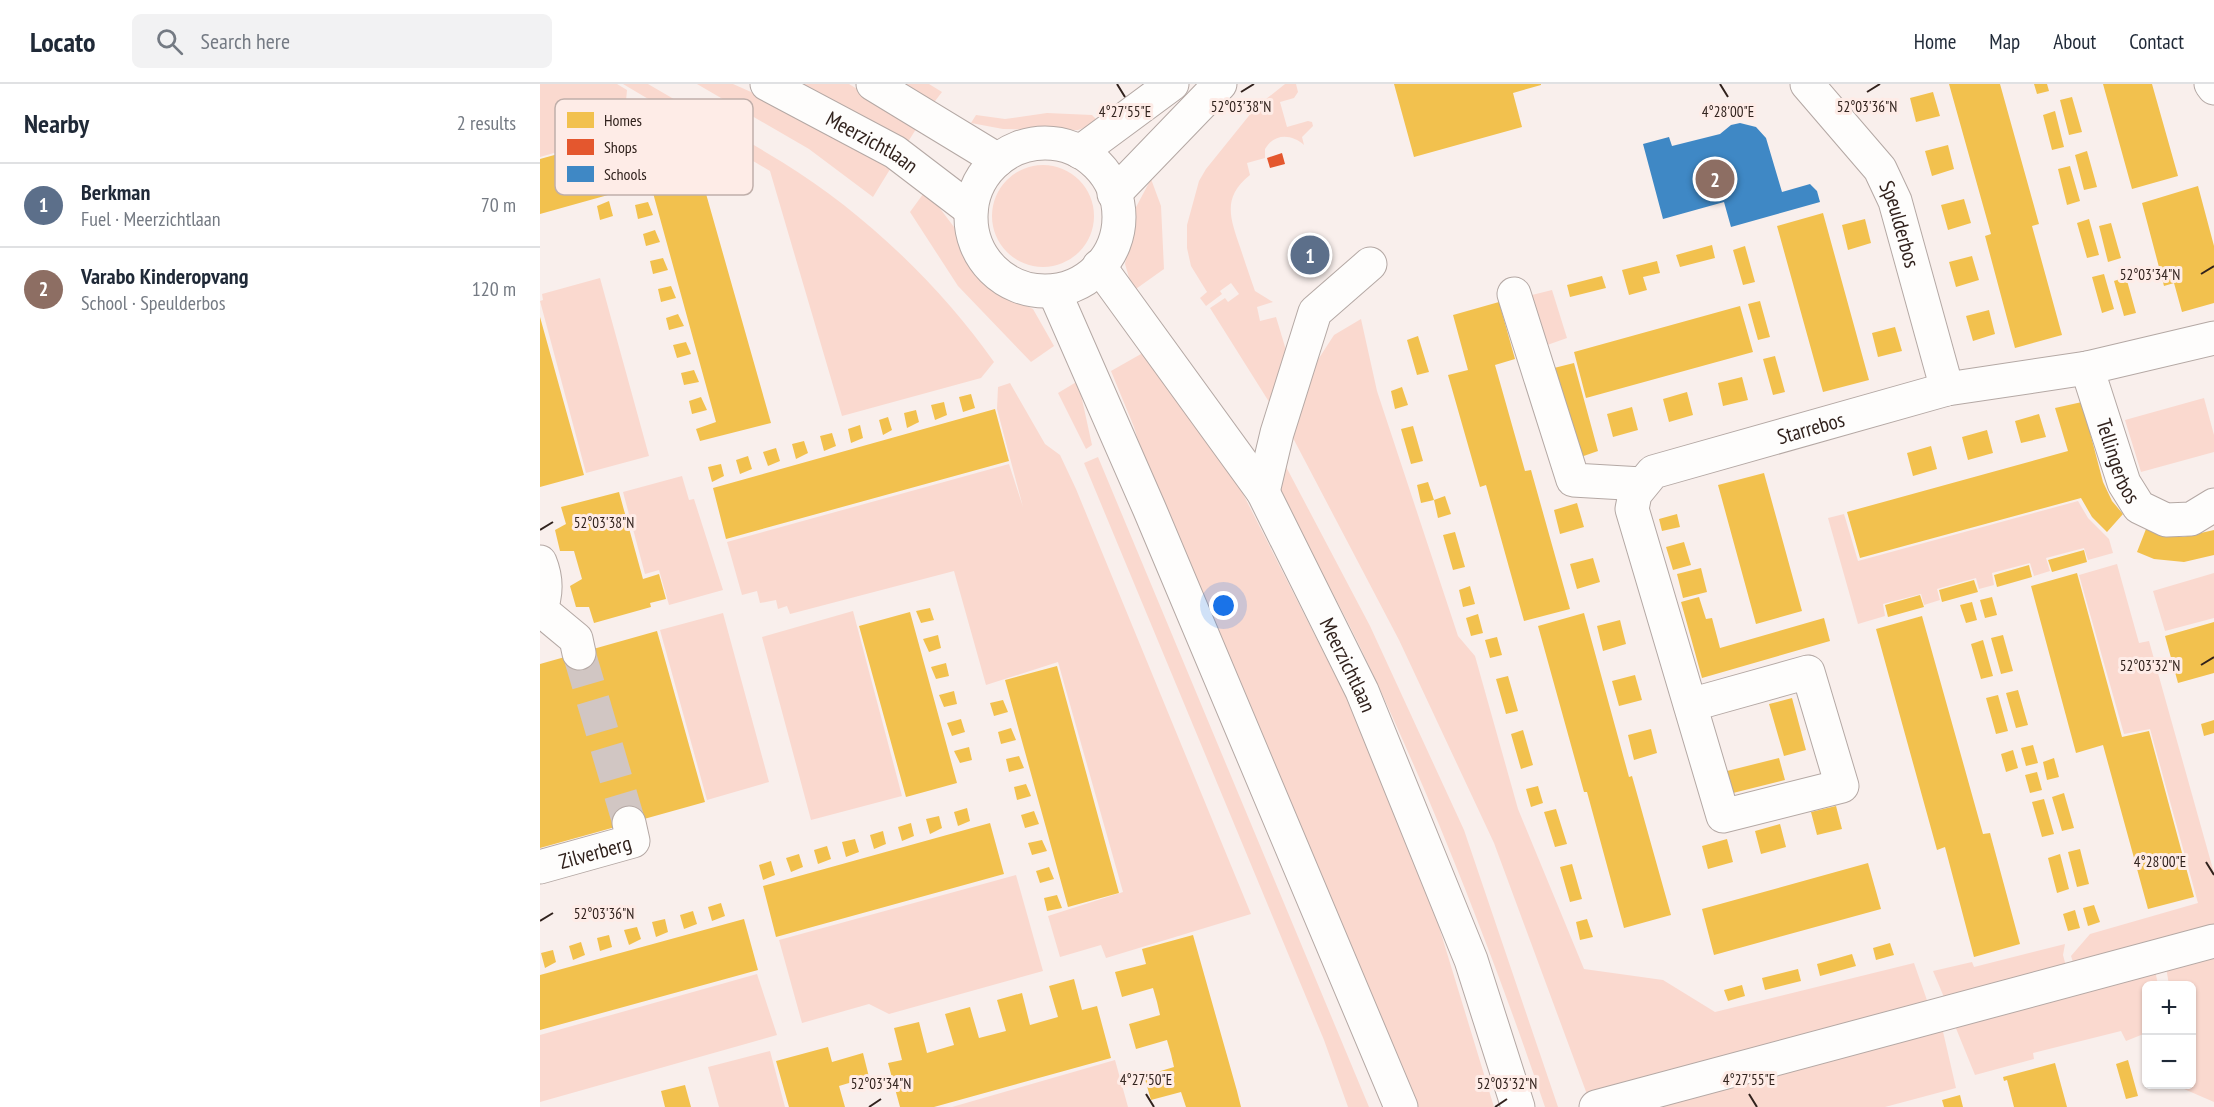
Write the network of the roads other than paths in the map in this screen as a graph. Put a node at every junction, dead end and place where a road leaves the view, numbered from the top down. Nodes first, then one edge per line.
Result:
1 (767, 84) edge
2 (873, 84) edge
3 (1173, 84) edge
4 (1220, 84) edge
5 (1807, 84) edge
6 (2211, 84) edge
7 (2214, 88) edge
8 (1080, 152) junction
9 (998, 160) junction
10 (1114, 194) junction
11 (971, 210) junction
12 (1370, 264) dead end
13 (1099, 266) junction
14 (1054, 291) junction
15 (1514, 294) dead end
16 (2212, 346) edge
17 (2087, 368) junction
18 (1947, 389) junction
19 (1642, 484) junction
20 (1263, 492) junction
21 (2214, 505) edge
22 (540, 562) edge
23 (540, 610) edge
24 (579, 653) tunnel mouth
25 (1690, 705) junction
26 (629, 823) tunnel mouth
27 (540, 867) edge
28 (2214, 941) edge
29 (1609, 1104) edge
30 (1401, 1107) edge
31 (1518, 1107) edge

1 - 11 street, Meerzichtlaan
2 - 9 street
3 - 8 street
4 - 10 street
5 - 18 street, Speulderbos
6 - 7 street
8 - 9 street
8 - 10 street
9 - 11 street
10 - 13 street
11 - 14 street
12 - 20 street
13 - 14 street
13 - 20 street, Meerzichtlaan
14 - 30 street
15 - 19 street
16 - 17 street, Starrebos
17 - 18 street, Starrebos
17 - 21 street, Tellingerbos
18 - 19 street, Starrebos
19 - 25 street
20 - 31 street, Meerzichtlaan
22 - 23 street
23 - 24 street
25 - 25 street
26 - 27 street, Zilverberg
28 - 29 street

